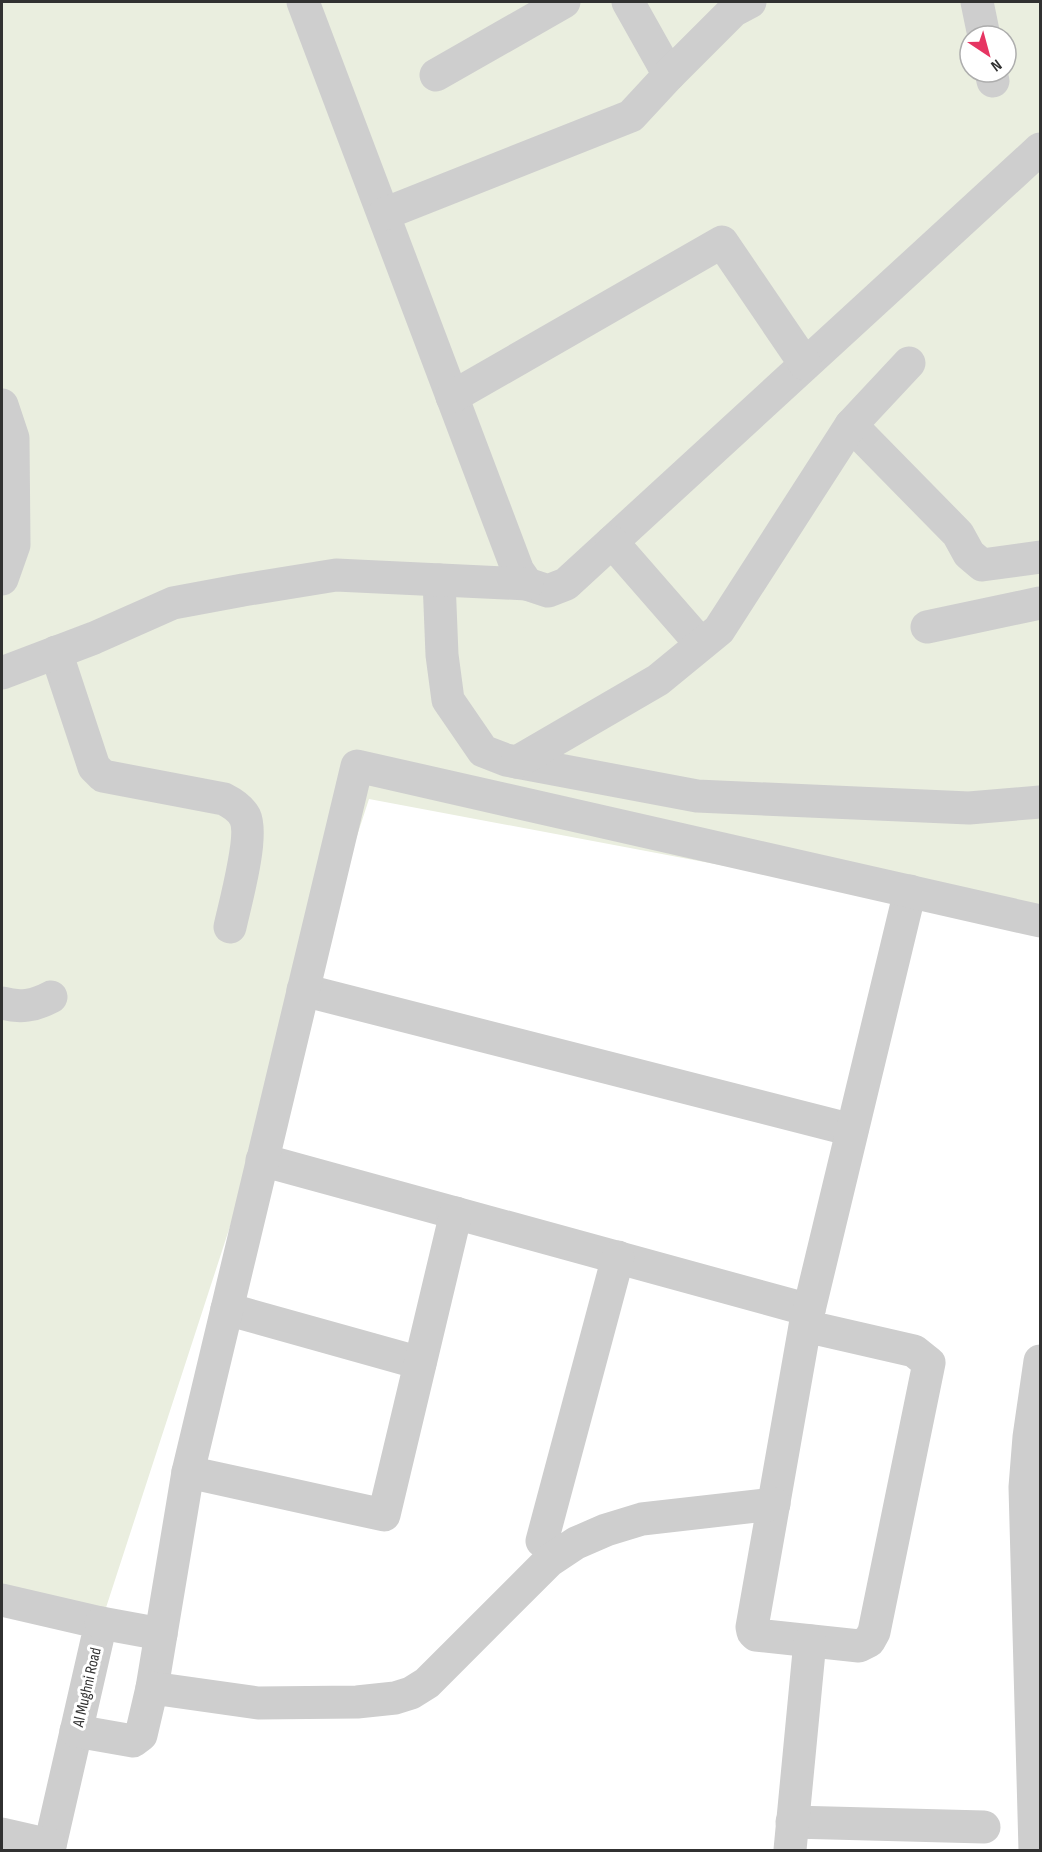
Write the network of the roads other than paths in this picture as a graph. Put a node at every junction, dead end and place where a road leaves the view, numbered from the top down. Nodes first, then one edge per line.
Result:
1 (303, 2) edge
2 (564, 2) edge
3 (628, 2) edge
4 (750, 2) edge
5 (977, 2) edge
6 (982, 24) edge
7 (436, 75) dead end
8 (669, 75) junction
9 (1041, 149) edge
10 (384, 214) junction
11 (909, 363) dead end
12 (805, 364) junction
13 (452, 397) junction
14 (2, 405) edge
15 (851, 425) junction
16 (7, 507) edge
17 (612, 542) junction
18 (1041, 557) edge
19 (2, 579) edge
20 (439, 580) junction
21 (527, 584) junction
22 (1041, 603) edge
23 (927, 627) dead end
24 (701, 644) junction
25 (56, 652) junction
26 (2, 673) edge
27 (517, 762) junction
28 (1041, 802) edge
29 (910, 891) junction
30 (1041, 921) edge
31 (230, 927) dead end
32 (303, 990) junction
33 (51, 997) dead end
34 (2, 1003) edge
35 (852, 1130) junction
36 (262, 1160) junction
37 (456, 1213) junction
38 (618, 1257) junction
39 (227, 1309) junction
40 (807, 1318) junction
41 (420, 1363) junction
42 (1040, 1364) edge
43 (188, 1472) junction
44 (1033, 1487) edge
45 (774, 1504) junction
46 (542, 1541) dead end
47 (2, 1600) edge
48 (1035, 1606) edge
49 (101, 1623) junction
50 (161, 1634) junction
51 (810, 1641) junction
52 (152, 1688) junction
53 (76, 1731) junction
54 (1037, 1796) edge
55 (984, 1827) dead end
56 (2, 1834) edge
57 (791, 1836) edge
58 (50, 1848) edge
59 (1035, 1851) edge

1 - 10 street
2 - 7 street
3 - 8 street
4 - 8 street
5 - 6 street
8 - 10 street
9 - 12 street
10 - 13 street
11 - 15 street
12 - 13 street
12 - 17 street
13 - 21 street
14 - 16 street
15 - 18 street
15 - 24 street
16 - 19 street
17 - 21 street
17 - 24 street
20 - 21 street
20 - 25 street
20 - 27 street
22 - 23 street
24 - 27 street
25 - 26 street
25 - 31 street
27 - 28 street
29 - 30 street
29 - 32 street
29 - 35 street
32 - 35 street
32 - 36 street
33 - 34 street
35 - 40 street
36 - 37 street
36 - 39 street
37 - 38 street
37 - 41 street
38 - 40 street
38 - 46 street
39 - 41 street
39 - 43 street
40 - 45 street
40 - 51 street
41 - 43 street
42 - 44 street
43 - 50 street
44 - 48 street
45 - 51 street
45 - 52 street
47 - 49 street
48 - 54 street
49 - 50 street
49 - 53 street, Al Mughni Road
50 - 52 street
51 - 57 street
52 - 53 street
53 - 58 street, Al Mughni Road
54 - 59 street
55 - 57 street
56 - 58 street

